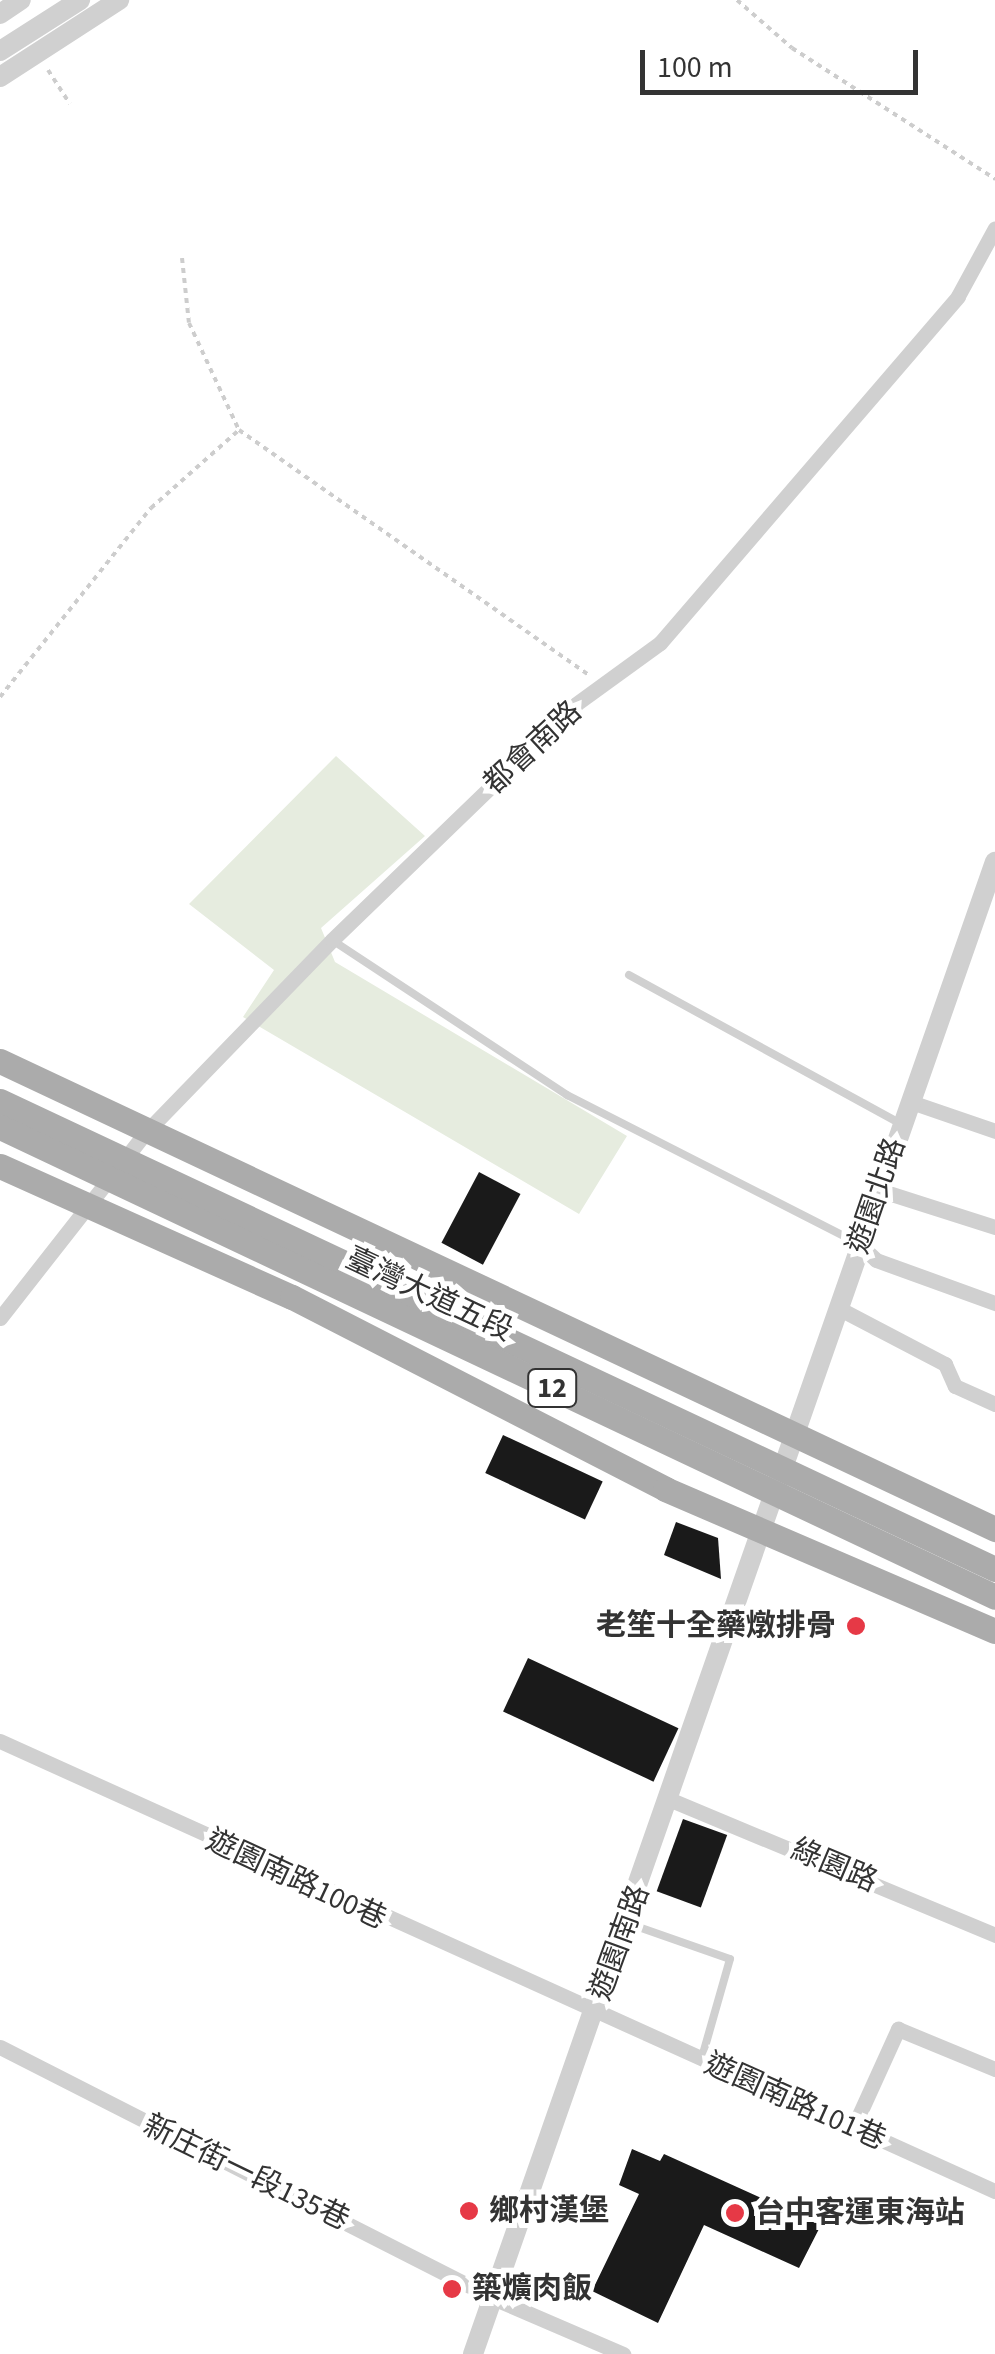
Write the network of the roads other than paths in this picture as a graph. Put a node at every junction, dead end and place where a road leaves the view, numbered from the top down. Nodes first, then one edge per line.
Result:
1 (21, 0) edge
2 (80, 0) edge
3 (119, 0) edge
4 (0, 14) edge
5 (0, 51) edge
6 (0, 78) edge
7 (995, 228) edge
8 (995, 862) edge
9 (987, 911) edge
10 (332, 940) junction
11 (630, 974) dead end
12 (0, 1061) edge
13 (0, 1101) edge
14 (910, 1102) junction
15 (903, 1124) junction
16 (0, 1127) edge
17 (995, 1130) edge
18 (146, 1132) junction
19 (124, 1161) junction
20 (0, 1166) edge
21 (107, 1182) junction
22 (880, 1190) junction
23 (87, 1206) junction
24 (995, 1227) edge
25 (859, 1244) junction
26 (995, 1303) edge
27 (838, 1308) junction
28 (0, 1318) edge
29 (995, 1404) edge
30 (794, 1433) junction
31 (782, 1466) junction
32 (773, 1493) junction
33 (995, 1528) edge
34 (766, 1532) junction
35 (995, 1569) edge
36 (995, 1597) edge
37 (995, 1630) edge
38 (0, 1741) edge
39 (671, 1800) junction
40 (627, 1924) junction
41 (995, 1935) edge
42 (594, 2014) junction
43 (0, 2047) edge
44 (701, 2061) junction
45 (995, 2070) edge
46 (854, 2126) junction
47 (995, 2192) edge
48 (493, 2298) junction
49 (473, 2354) edge
50 (622, 2354) edge

1 - 4 street
2 - 5 street
3 - 6 street
7 - 10 street, 都會南路
8 - 9 street, 遊園北路
9 - 14 street, 遊園北路
10 - 18 street, 都會南路
10 - 25 lane
11 - 15 lane
12 - 18 main road, 臺灣大道五段 / 12
13 - 19 main road, 臺灣大道五段 / 12
14 - 15 street, 遊園北路
14 - 17 street
15 - 22 street, 遊園北路
16 - 21 main road, 臺灣大道五段 / 12
18 - 19 street, 都會南路
18 - 30 main road, 臺灣大道五段 / 12
19 - 21 street, 都會南路
19 - 31 main road, 臺灣大道五段 / 12
20 - 23 main road, 臺灣大道五段 / 12
21 - 23 street, 都會南路
21 - 32 main road, 臺灣大道五段 / 12
22 - 24 street
22 - 25 street, 遊園北路
23 - 28 street, 都會南路
23 - 34 main road, 臺灣大道五段 / 12
25 - 26 street
25 - 27 street, 遊園北路
27 - 29 street
27 - 30 street, 遊園北路
30 - 31 street, 遊園北路
30 - 33 main road, 臺灣大道五段 / 12
31 - 32 street, 遊園北路
31 - 35 main road, 臺灣大道五段 / 12
32 - 34 street, 遊園北路
32 - 36 main road, 臺灣大道五段 / 12
34 - 37 main road, 臺灣大道五段 / 12
34 - 39 street, 遊園南路
38 - 42 street, 遊園南路100巷
39 - 40 street, 遊園南路
39 - 41 street, 綠園路
40 - 42 street, 遊園南路
40 - 44 lane
42 - 44 street, 遊園南路101巷
42 - 48 street, 遊園南路
43 - 48 street, 新庄街一段135巷
44 - 46 street, 遊園南路101巷
45 - 46 street
46 - 47 street, 遊園南路101巷
48 - 49 street, 遊園南路
48 - 50 street, 新庄街一段135巷

